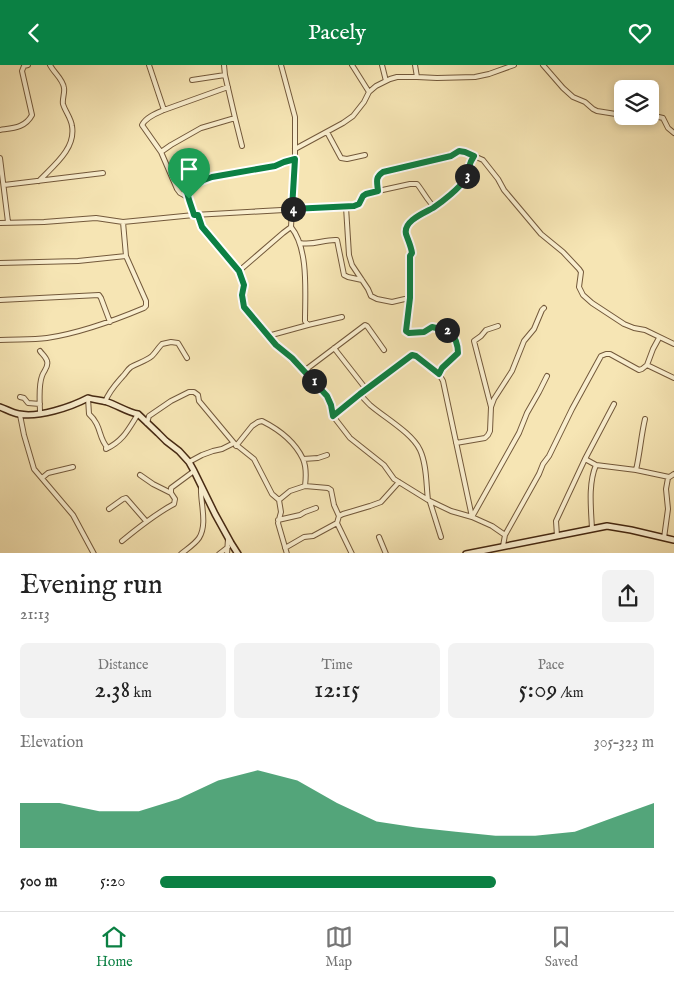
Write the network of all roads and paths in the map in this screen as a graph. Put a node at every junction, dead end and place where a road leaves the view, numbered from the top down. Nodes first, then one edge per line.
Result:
1 (28, 65) edge
2 (50, 65) edge
3 (149, 65) edge
4 (224, 65) edge
5 (281, 65) edge
6 (352, 65) edge
7 (382, 65) edge
8 (415, 65) edge
9 (514, 65) edge
10 (543, 65) edge
11 (225, 75) junction
12 (417, 77) junction
13 (192, 80) dead end
14 (386, 81) junction
15 (228, 87) junction
16 (369, 92) junction
17 (164, 110) junction
18 (614, 114) edge
19 (659, 117) edge
20 (235, 118) junction
21 (0, 131) edge
22 (327, 132) junction
23 (674, 133) edge
24 (242, 146) dead end
25 (295, 149) junction
26 (161, 152) junction
27 (364, 155) dead end
28 (474, 156) junction
29 (0, 159) edge
30 (295, 159) junction
31 (103, 173) dead end
32 (39, 181) junction
33 (4, 185) junction
34 (378, 191) junction
35 (189, 199) junction
36 (434, 206) junction
37 (346, 207) junction
38 (292, 209) junction
39 (196, 215) junction
40 (124, 222) junction
41 (0, 223) edge
42 (8, 223) junction
43 (291, 227) junction
44 (300, 243) junction
45 (126, 255) junction
46 (0, 263) edge
47 (239, 271) junction
48 (362, 280) junction
49 (410, 298) junction
50 (0, 300) edge
51 (544, 308) dead end
52 (342, 317) dead end
53 (110, 322) junction
54 (308, 325) junction
55 (498, 326) dead end
56 (268, 336) junction
57 (659, 338) junction
58 (0, 340) edge
59 (674, 344) edge
60 (334, 348) junction
61 (384, 350) dead end
62 (40, 351) dead end
63 (187, 359) dead end
64 (647, 365) junction
65 (304, 371) junction
66 (439, 374) junction
67 (547, 376) dead end
68 (674, 378) edge
69 (366, 389) junction
70 (360, 394) junction
71 (20, 397) dead end
72 (88, 398) junction
73 (105, 402) junction
74 (40, 404) junction
75 (614, 404) dead end
76 (0, 407) edge
77 (491, 407) junction
78 (40, 413) junction
79 (138, 414) junction
80 (20, 415) junction
81 (333, 416) junction
82 (644, 419) dead end
83 (147, 423) junction
84 (456, 443) junction
85 (235, 444) junction
86 (326, 455) dead end
87 (303, 459) junction
88 (585, 459) junction
89 (189, 462) junction
90 (596, 465) junction
91 (73, 467) dead end
92 (636, 470) junction
93 (194, 471) junction
94 (674, 474) edge
95 (140, 475) dead end
96 (669, 477) junction
97 (42, 478) junction
98 (399, 482) junction
99 (201, 485) junction
100 (305, 486) junction
101 (171, 493) junction
102 (279, 500) junction
103 (429, 501) junction
104 (316, 508) dead end
105 (110, 509) dead end
106 (339, 516) junction
107 (472, 517) junction
108 (278, 520) junction
109 (146, 521) junction
110 (337, 523) junction
111 (592, 529) junction
112 (505, 535) junction
113 (556, 536) junction
114 (379, 537) dead end
115 (441, 537) dead end
116 (664, 538) junction
117 (674, 539) edge
118 (122, 541) dead end
119 (229, 543) junction
120 (504, 546) junction
121 (285, 548) junction
122 (94, 553) edge
123 (181, 553) edge
124 (219, 553) edge
125 (227, 553) edge
126 (237, 553) edge
127 (286, 553) edge
128 (352, 553) edge
129 (386, 553) edge
130 (466, 553) edge

1 - 21 street
2 - 32 street
3 - 17 street
4 - 11 street
5 - 25 street
6 - 16 street
7 - 14 street
8 - 12 street
9 - 12 street
10 - 18 street
11 - 13 street
11 - 15 street
12 - 14 street
14 - 16 street
15 - 17 street
15 - 20 street
16 - 22 street
17 - 26 street
19 - 23 street
20 - 24 street
20 - 26 street
22 - 25 street
22 - 27 street
25 - 30 street
26 - 35 street
28 - 34 street
28 - 36 street
28 - 57 street
29 - 33 street
30 - 35 street
30 - 38 street
31 - 32 street
32 - 33 street
33 - 42 street
34 - 36 street
34 - 37 street
35 - 39 street
36 - 49 street
37 - 38 street
37 - 48 street
38 - 39 street
38 - 43 street
39 - 40 street
39 - 47 street
40 - 42 street
40 - 45 street
41 - 42 street
43 - 44 street
43 - 47 street
44 - 48 street
44 - 54 street
45 - 46 street
45 - 53 street
47 - 56 street
48 - 49 street
49 - 66 street
50 - 53 street
51 - 77 street
52 - 54 street
53 - 58 street
54 - 56 street
55 - 77 street
56 - 65 street
57 - 59 street
57 - 64 street
60 - 61 street
60 - 65 street
60 - 69 street
62 - 74 street
63 - 73 street
64 - 68 street
64 - 112 street
65 - 81 street
66 - 69 street
66 - 84 street
67 - 107 street
69 - 70 street
70 - 81 street
70 - 103 street
71 - 74 street
72 - 73 main road
72 - 78 main road
72 - 79 street
73 - 79 main road
74 - 78 street
75 - 88 street
76 - 80 main road
77 - 84 street
78 - 80 main road
79 - 83 main road
80 - 97 street
81 - 98 street
82 - 92 street
83 - 85 street
83 - 89 main road
84 - 107 street
85 - 87 street
85 - 89 street
85 - 102 street
86 - 87 street
87 - 100 street
88 - 90 street
88 - 113 street
89 - 93 main road
90 - 92 street
90 - 111 street
91 - 97 street
92 - 96 street
93 - 99 main road
93 - 101 street
94 - 96 street
95 - 101 street
96 - 116 street
97 - 122 street
98 - 103 street
98 - 106 street
99 - 119 main road
99 - 123 street
100 - 102 street
100 - 106 street
101 - 109 street
102 - 108 street
103 - 107 street
103 - 115 street
104 - 108 street
105 - 109 street
106 - 110 street
107 - 112 street
108 - 121 street
109 - 118 street
110 - 121 street
110 - 128 street
111 - 113 main road
111 - 116 main road
112 - 120 street
113 - 120 main road
114 - 129 street
116 - 117 main road
119 - 124 street
119 - 125 street
119 - 126 main road
120 - 130 main road
121 - 127 street

